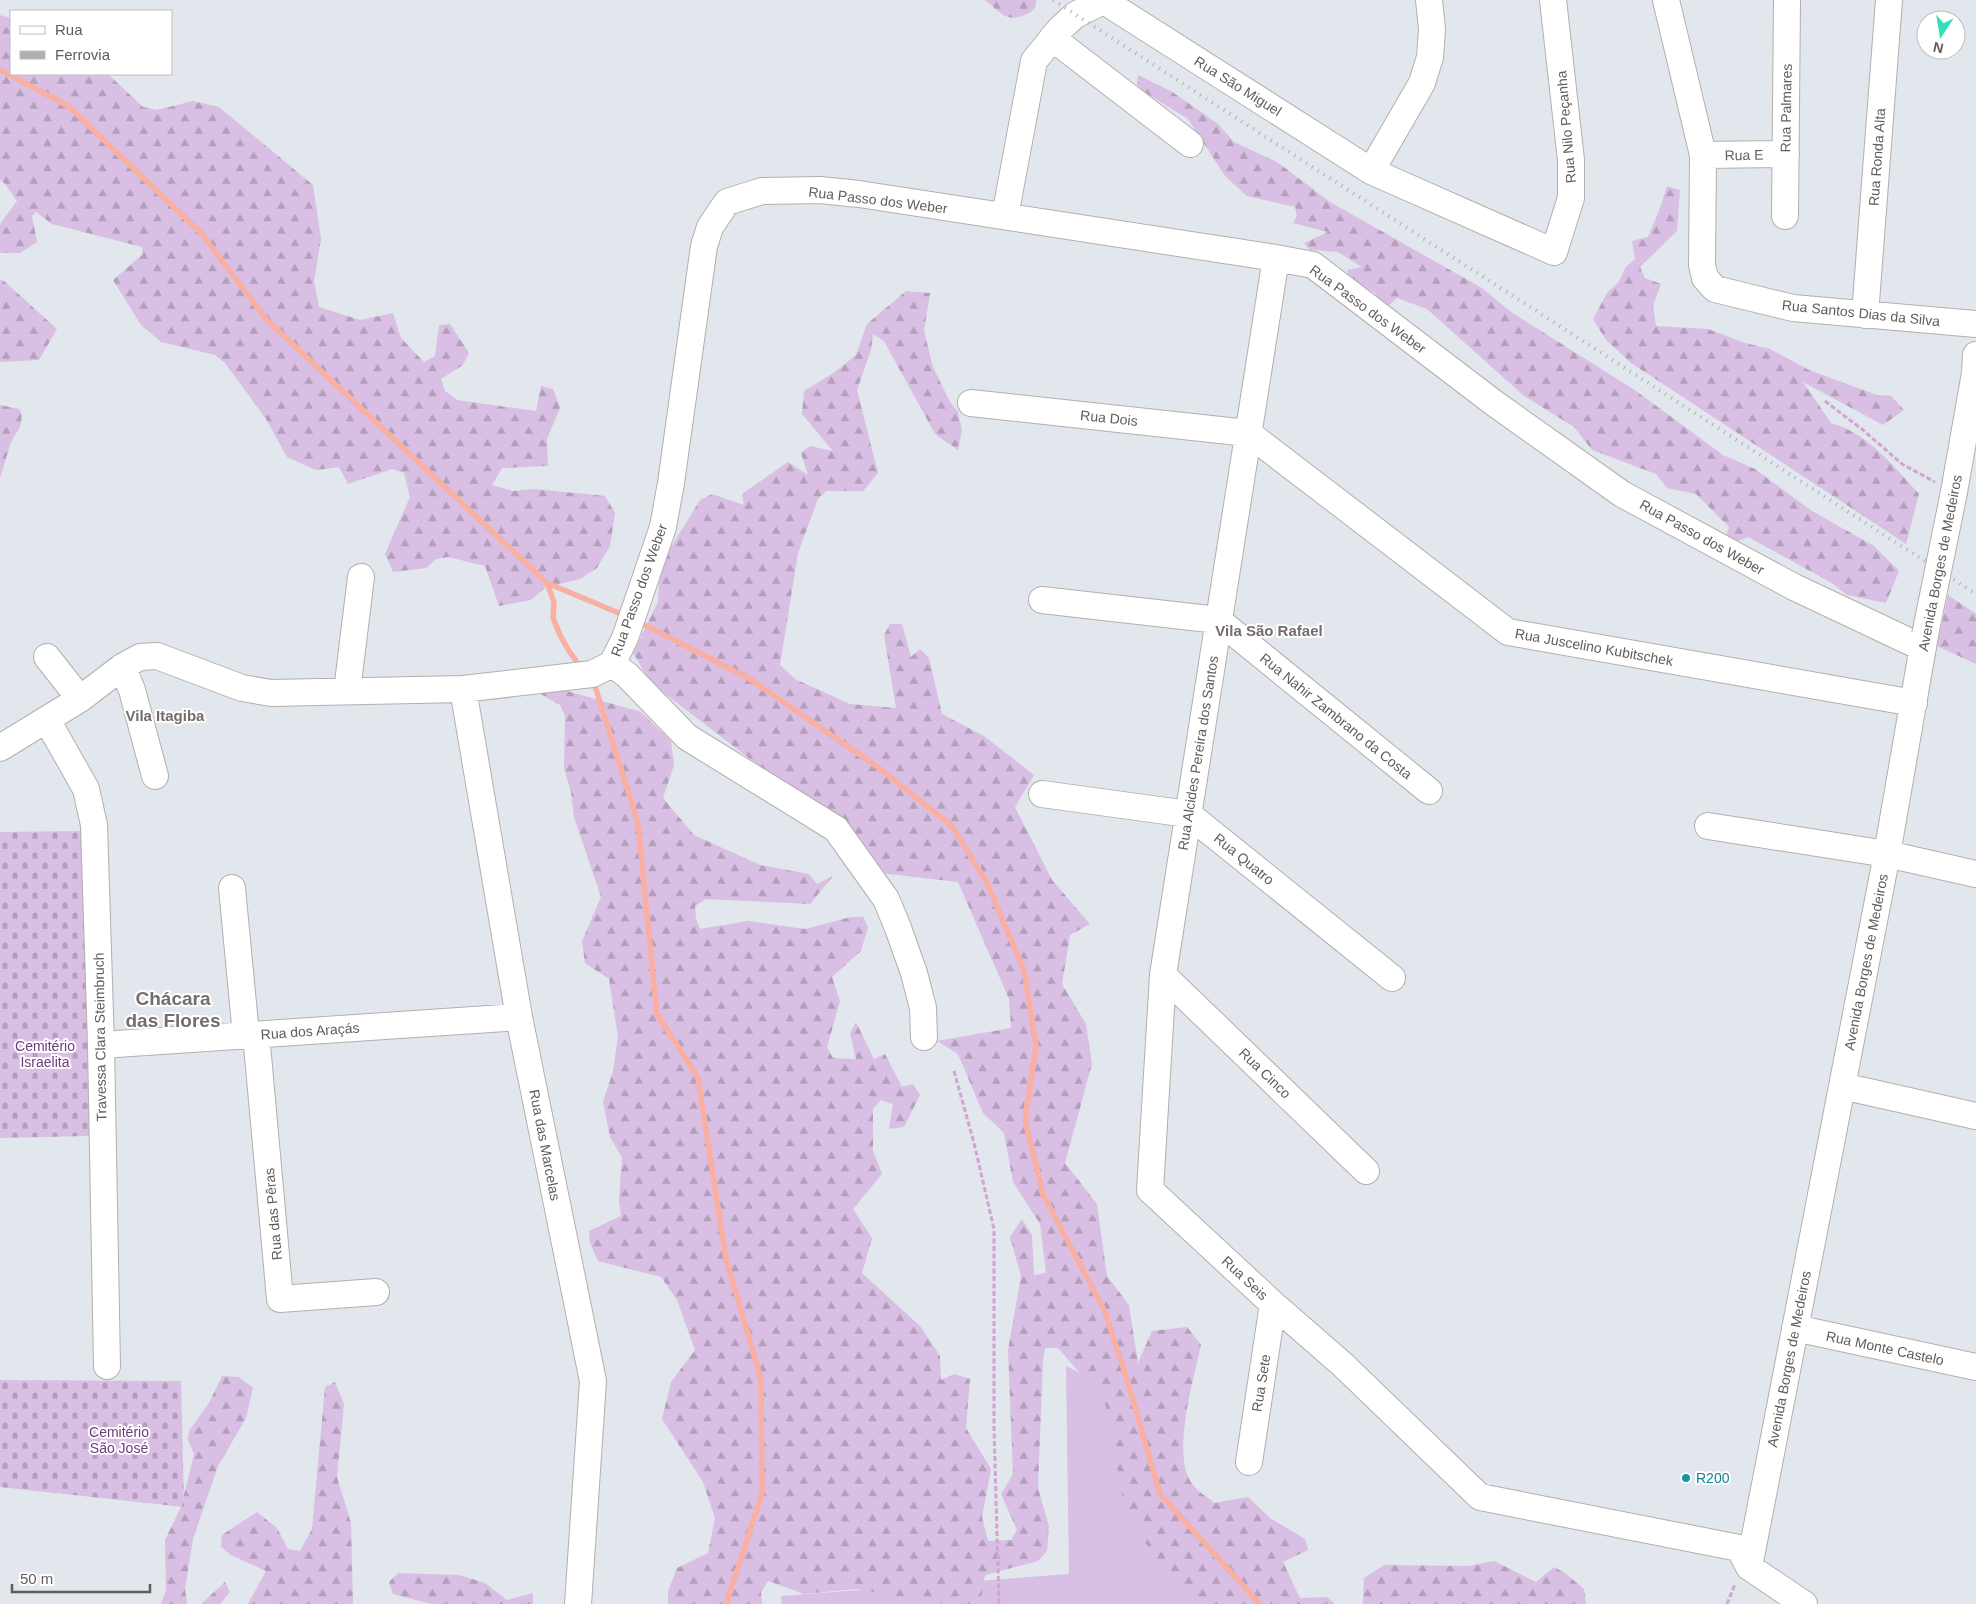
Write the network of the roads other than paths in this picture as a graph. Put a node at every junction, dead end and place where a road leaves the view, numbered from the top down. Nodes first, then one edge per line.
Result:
1 (1430, 0) edge
2 (1553, 0) edge
3 (1666, 0) edge
4 (1787, 0) edge
5 (1890, 0) edge
6 (1104, 1) edge
7 (1052, 38) junction
8 (1190, 144) dead end
9 (1786, 154) junction
10 (1703, 155) junction
11 (1371, 171) junction
12 (1005, 216) junction
13 (1785, 216) dead end
14 (1554, 252) joint
15 (1276, 258) junction
16 (1865, 315) junction
17 (1976, 324) edge
18 (1976, 355) edge
19 (971, 403) dead end
20 (1248, 433) junction
21 (361, 577) dead end
22 (1042, 600) dead end
23 (1218, 620) junction
24 (1924, 641) junction
25 (47, 657) dead end
26 (612, 664) junction
27 (122, 667) junction
28 (463, 689) junction
29 (347, 690) junction
30 (80, 699) junction
31 (1914, 703) junction
32 (46, 720) junction
33 (0, 748) edge
34 (155, 776) dead end
35 (1429, 791) dead end
36 (1042, 794) dead end
37 (1188, 814) junction
38 (1708, 826) dead end
39 (1888, 854) junction
40 (1976, 874) edge
41 (232, 888) dead end
42 (1163, 975) junction
43 (1392, 978) dead end
44 (519, 1017) junction
45 (251, 1035) junction
46 (924, 1037) dead end
47 (101, 1044) junction
48 (1842, 1086) junction
49 (1976, 1116) edge
50 (1366, 1171) dead end
51 (1150, 1190) joint
52 (376, 1292) dead end
53 (1273, 1304) junction
54 (1795, 1328) junction
55 (107, 1366) dead end
56 (1976, 1368) edge
57 (1249, 1462) dead end
58 (1749, 1567) junction
59 (578, 1604) edge
60 (1804, 1604) edge

1 - 11 street
2 - 14 street, Rua Nilo Peçanha
3 - 10 street, Rua Santos Dias da Silva
4 - 9 street, Rua Palmares
5 - 16 street, Rua Ronda Alta
6 - 7 street
6 - 11 street, Rua São Miguel
7 - 8 street
7 - 12 street
9 - 10 street, Rua E
9 - 13 street, Rua Palmares
10 - 16 street, Rua Santos Dias da Silva
11 - 14 street, Rua São Miguel
12 - 15 street, Rua Passo dos Weber
12 - 26 street, Rua Passo dos Weber
15 - 20 street, Rua Alcides Pereira dos Santos
15 - 24 street, Rua Passo dos Weber
16 - 17 street, Rua Santos Dias da Silva
18 - 24 street, Avenida Borges de Medeiros, bridge
19 - 20 street, Rua Dois
20 - 23 street, Rua Alcides Pereira dos Santos
20 - 31 street, Rua Juscelino Kubitschek
21 - 29 street
22 - 23 street
23 - 35 street, Rua Nahir Zambrano da Costa
23 - 37 street, Rua Alcides Pereira dos Santos
24 - 31 street, Avenida Borges de Medeiros
25 - 30 street
26 - 28 street, Rua Passo dos Weber
26 - 46 street
27 - 29 street, Rua Passo dos Weber
27 - 30 street, Rua Passo dos Weber
27 - 34 street
28 - 29 street, Rua Passo dos Weber
28 - 44 street, Rua das Marcelas
30 - 32 street, Rua Passo dos Weber
31 - 39 street, Avenida Borges de Medeiros
32 - 33 street, Rua Passo dos Weber
32 - 47 street, Travessa Clara Steimbruch
36 - 37 street
37 - 42 street, Rua Alcides Pereira dos Santos
37 - 43 street, Rua Quatro
38 - 39 street
39 - 40 street
39 - 48 street, Avenida Borges de Medeiros
41 - 45 street
42 - 50 street, Rua Cinco
42 - 51 street, Rua Alcides Pereira dos Santos
44 - 45 street, Rua dos Araçás
44 - 59 street, Rua das Marcelas
45 - 47 street, Rua dos Araçás
45 - 52 street, Rua das Pêras
47 - 55 street, Travessa Clara Steimbruch
48 - 49 street
48 - 54 street, Avenida Borges de Medeiros
51 - 53 street, Rua Seis
53 - 57 street, Rua Sete
53 - 58 street, Rua Seis
54 - 56 street, Rua Monte Castelo
54 - 58 street, Avenida Borges de Medeiros
58 - 60 street

